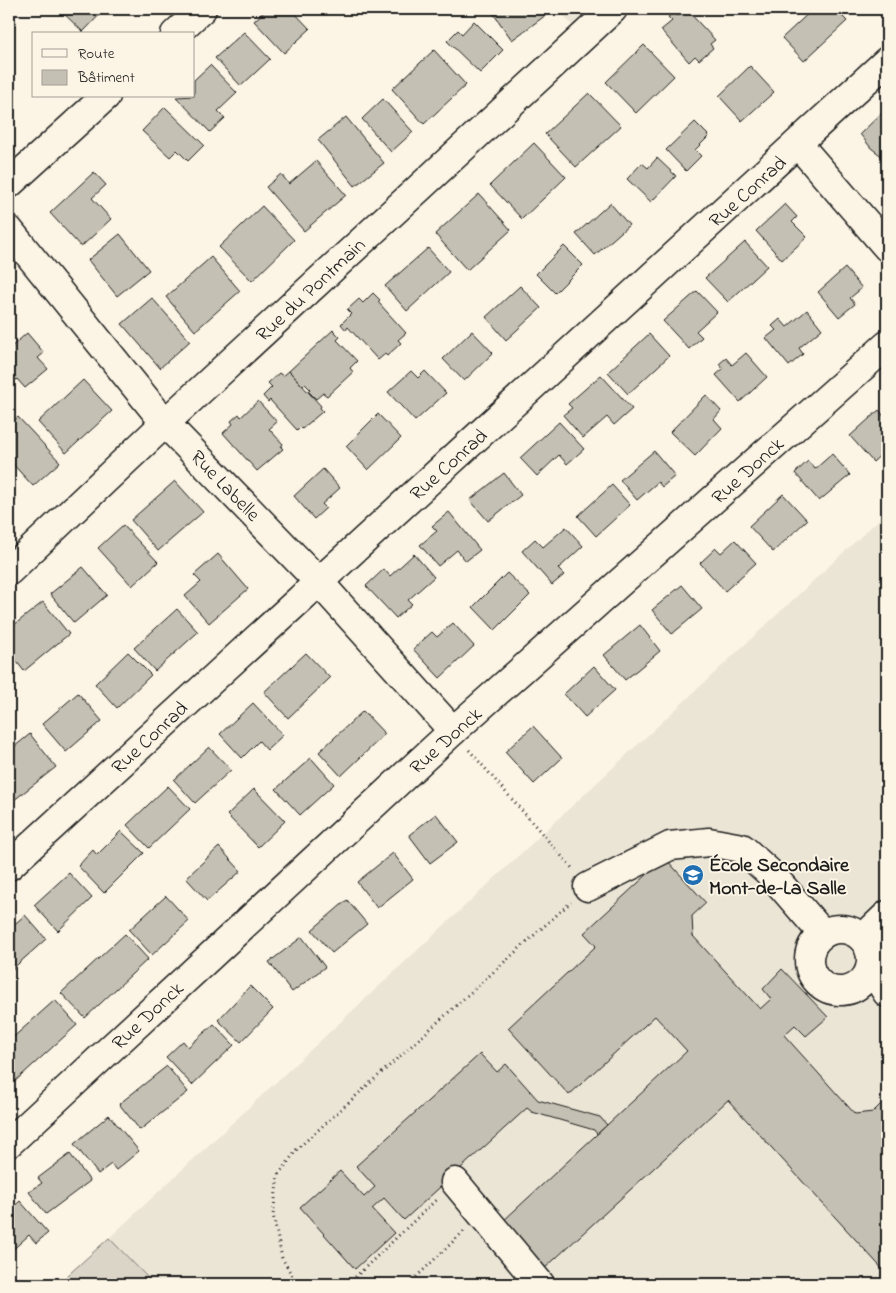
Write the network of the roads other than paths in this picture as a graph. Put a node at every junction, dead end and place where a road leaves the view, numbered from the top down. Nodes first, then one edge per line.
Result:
1 (202, 9) edge
2 (613, 9) edge
3 (177, 32) edge
4 (887, 61) edge
5 (104, 98) edge
6 (798, 144) junction
7 (9, 184) edge
8 (9, 230) edge
9 (887, 247) edge
10 (887, 345) edge
11 (165, 423) junction
12 (9, 571) edge
13 (319, 582) junction
14 (454, 731) junction
15 (9, 866) edge
16 (588, 887) road end
17 (887, 915) edge
18 (822, 934) junction
19 (863, 938) junction
20 (871, 967) junction
21 (887, 994) edge
22 (9, 1143) edge
23 (455, 1182) road end
24 (540, 1284) edge

1 - 3 street
2 - 11 street, Rue du Pontmain
4 - 6 street, Rue Conrad
5 - 7 street
6 - 9 street
6 - 13 street, Rue Conrad
8 - 11 street, Rue Labelle
10 - 14 street, Rue Donck
11 - 12 street, Rue du Pontmain
11 - 13 street, Rue Labelle
13 - 14 street, Rue Labelle
13 - 15 street, Rue Conrad
14 - 22 street, Rue Donck
16 - 18 street
17 - 19 street
18 - 19 street
18 - 20 street
19 - 20 street
20 - 21 street
23 - 24 street

